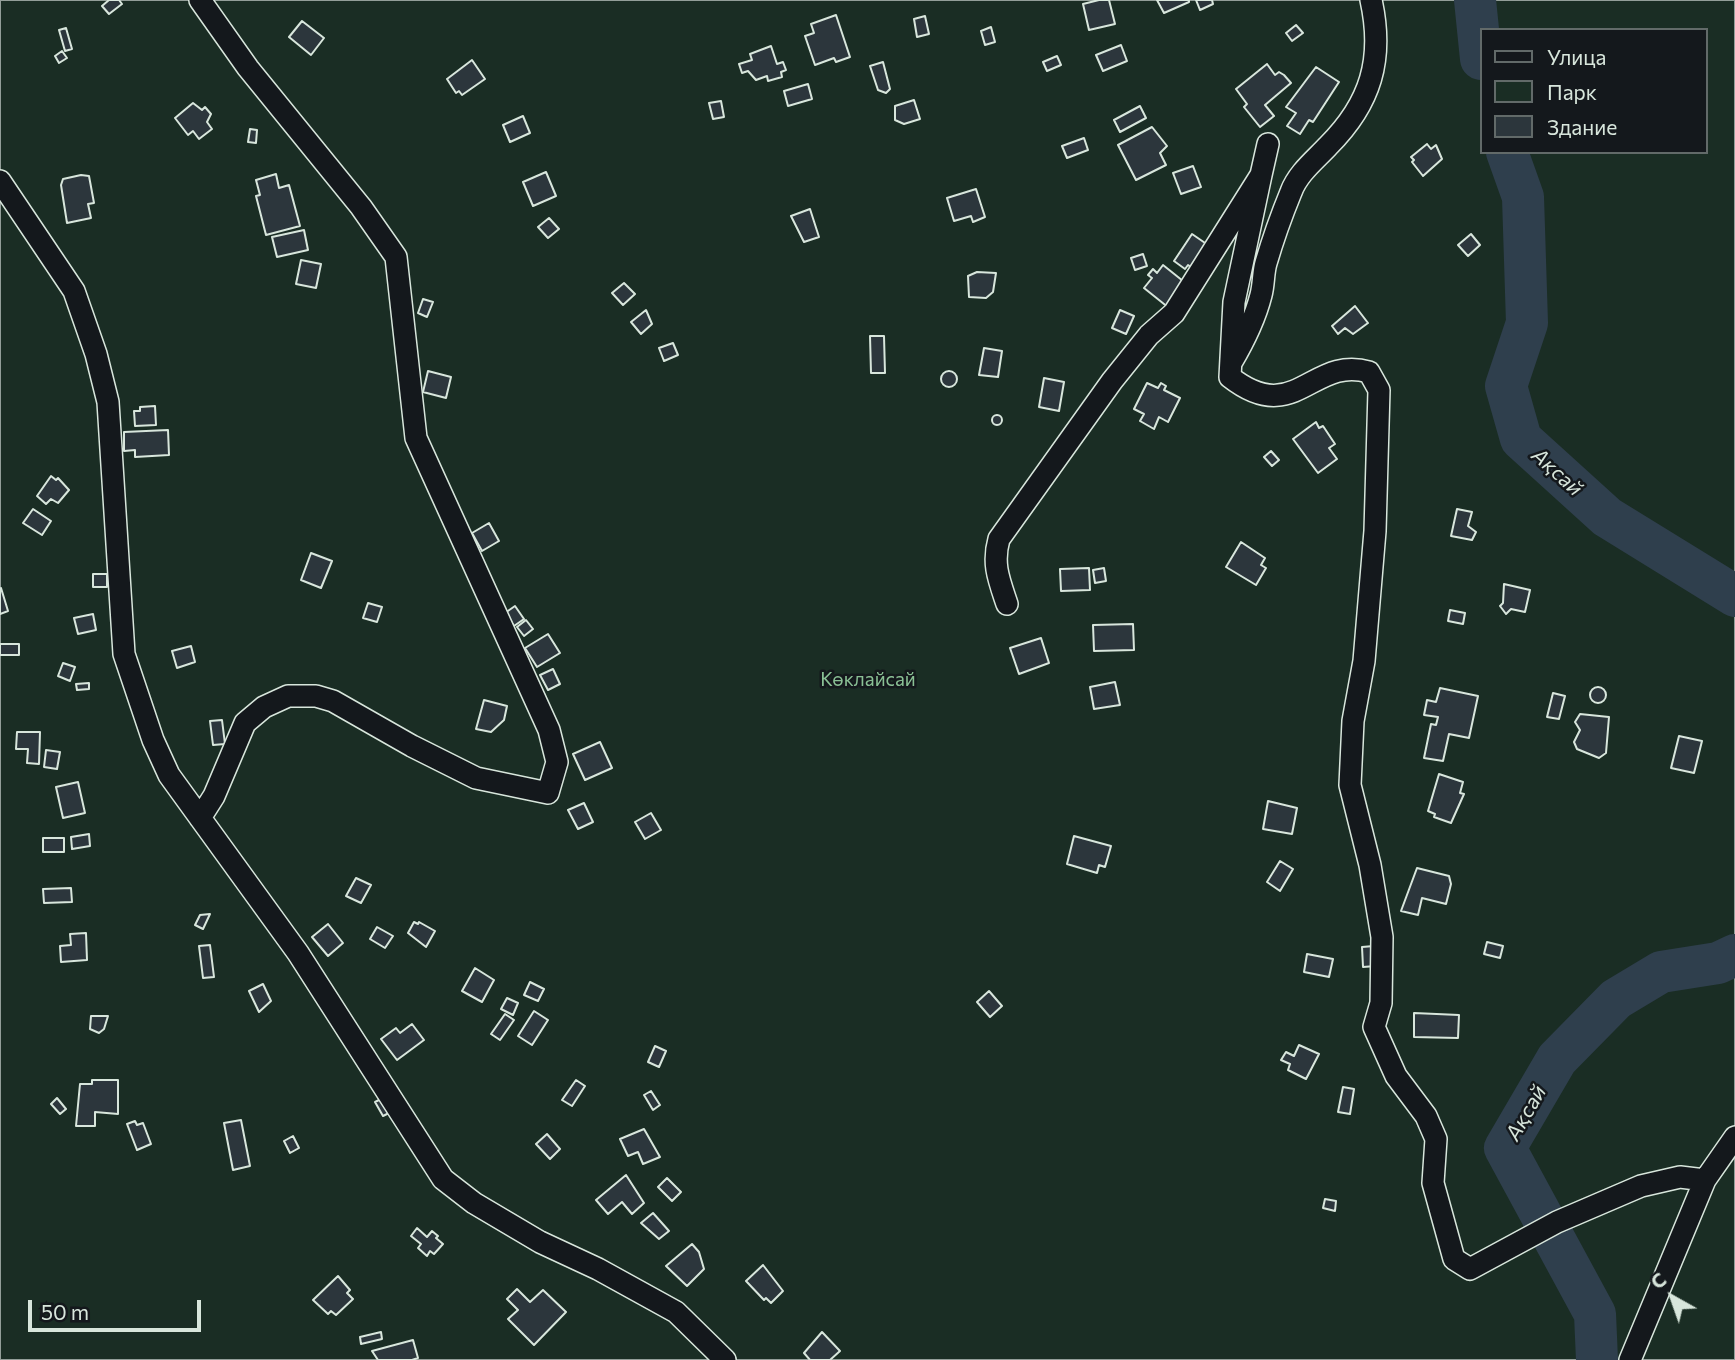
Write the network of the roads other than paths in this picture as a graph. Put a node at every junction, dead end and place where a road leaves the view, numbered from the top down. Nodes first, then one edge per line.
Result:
1 (200, 0) edge
2 (1371, 0) edge
3 (1268, 144) dead end
4 (1261, 175) junction
5 (0, 181) edge
6 (1230, 365) junction
7 (1007, 604) dead end
8 (200, 818) junction
9 (1735, 1137) edge
10 (1705, 1180) junction
11 (725, 1360) edge
12 (1630, 1360) edge

1 - 8 street
2 - 6 street
3 - 4 street
4 - 6 street
4 - 7 street
5 - 8 street
6 - 10 street
8 - 11 street
9 - 10 street
10 - 12 street

